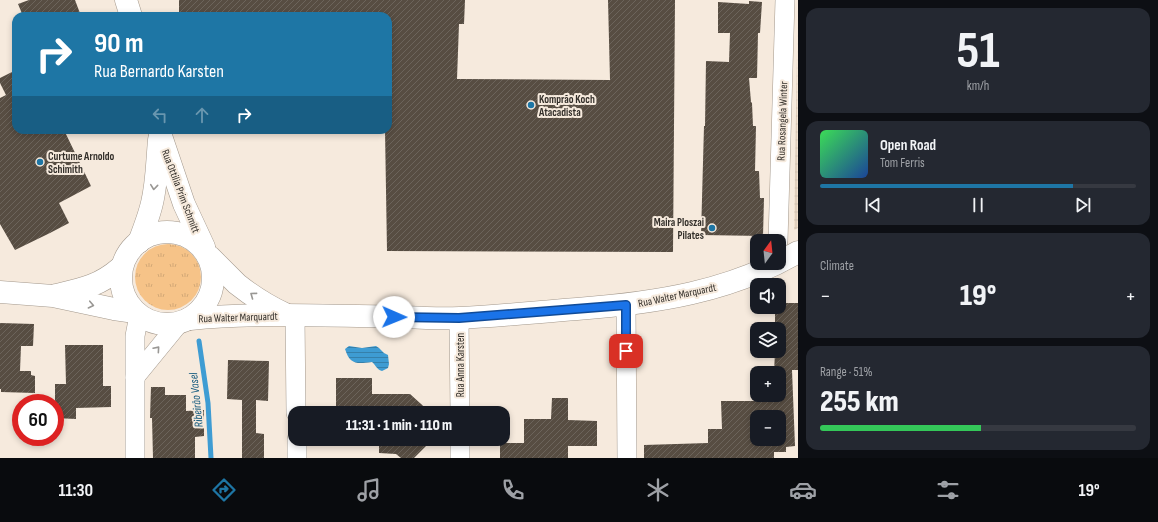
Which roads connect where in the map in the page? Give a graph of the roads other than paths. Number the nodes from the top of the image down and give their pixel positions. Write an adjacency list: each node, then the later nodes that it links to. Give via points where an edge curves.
1 (126, 0): 3 (main road)
2 (785, 0): 6 (street, Rua Rosangela Winter)
3 (130, 12)
4 (159, 134): 7 (main road, Rua Ottilia Prim Schmitt, one-way to 7, via 152,202)
5 (160, 134): 8 (main road, Rua Ottilia Prim Schmitt, via 184,204)
6 (778, 234)
7 (138, 242): 8 (main road, via 150,234 180,233 192,238); 11 (main road)
8 (207, 252): 17 (main road, Rua Walter Marquardt, one-way to 8, via 247,291); 19 (main road, via 214,282 211,293 199,312)
9 (798, 252): 10 (main road, Rua Walter Marquardt)
10 (786, 259)
11 (120, 268): 14 (main road, via 100,282); 16 (main road, via 121,292)
12 (763, 270): 15 (main road, Rua Walter Marquardt, via 732,283 689,294)
13 (0, 292): 14 (main road)
14 (53, 296): 16 (main road, one-way to 16)
15 (626, 305): 18 (main road, Rua Walter Marquardt); 28 (street)
16 (137, 314): 19 (main road, via 162,324); 20 (street)
17 (291, 315): 18 (main road, Rua Walter Marquardt); 19 (main road, Rua Walter Marquardt, via 214,316); 21 (street)
18 (459, 318): 22 (street, Rua Anna Karsten)
19 (185, 320): 20 (street, one-way to 19)
20 (135, 377): 25 (street)
21 (296, 406)
22 (460, 406)
23 (297, 446): 26 (street)
24 (460, 446): 27 (street)
25 (135, 458)
26 (297, 458)
27 (460, 458)
28 (627, 458)

